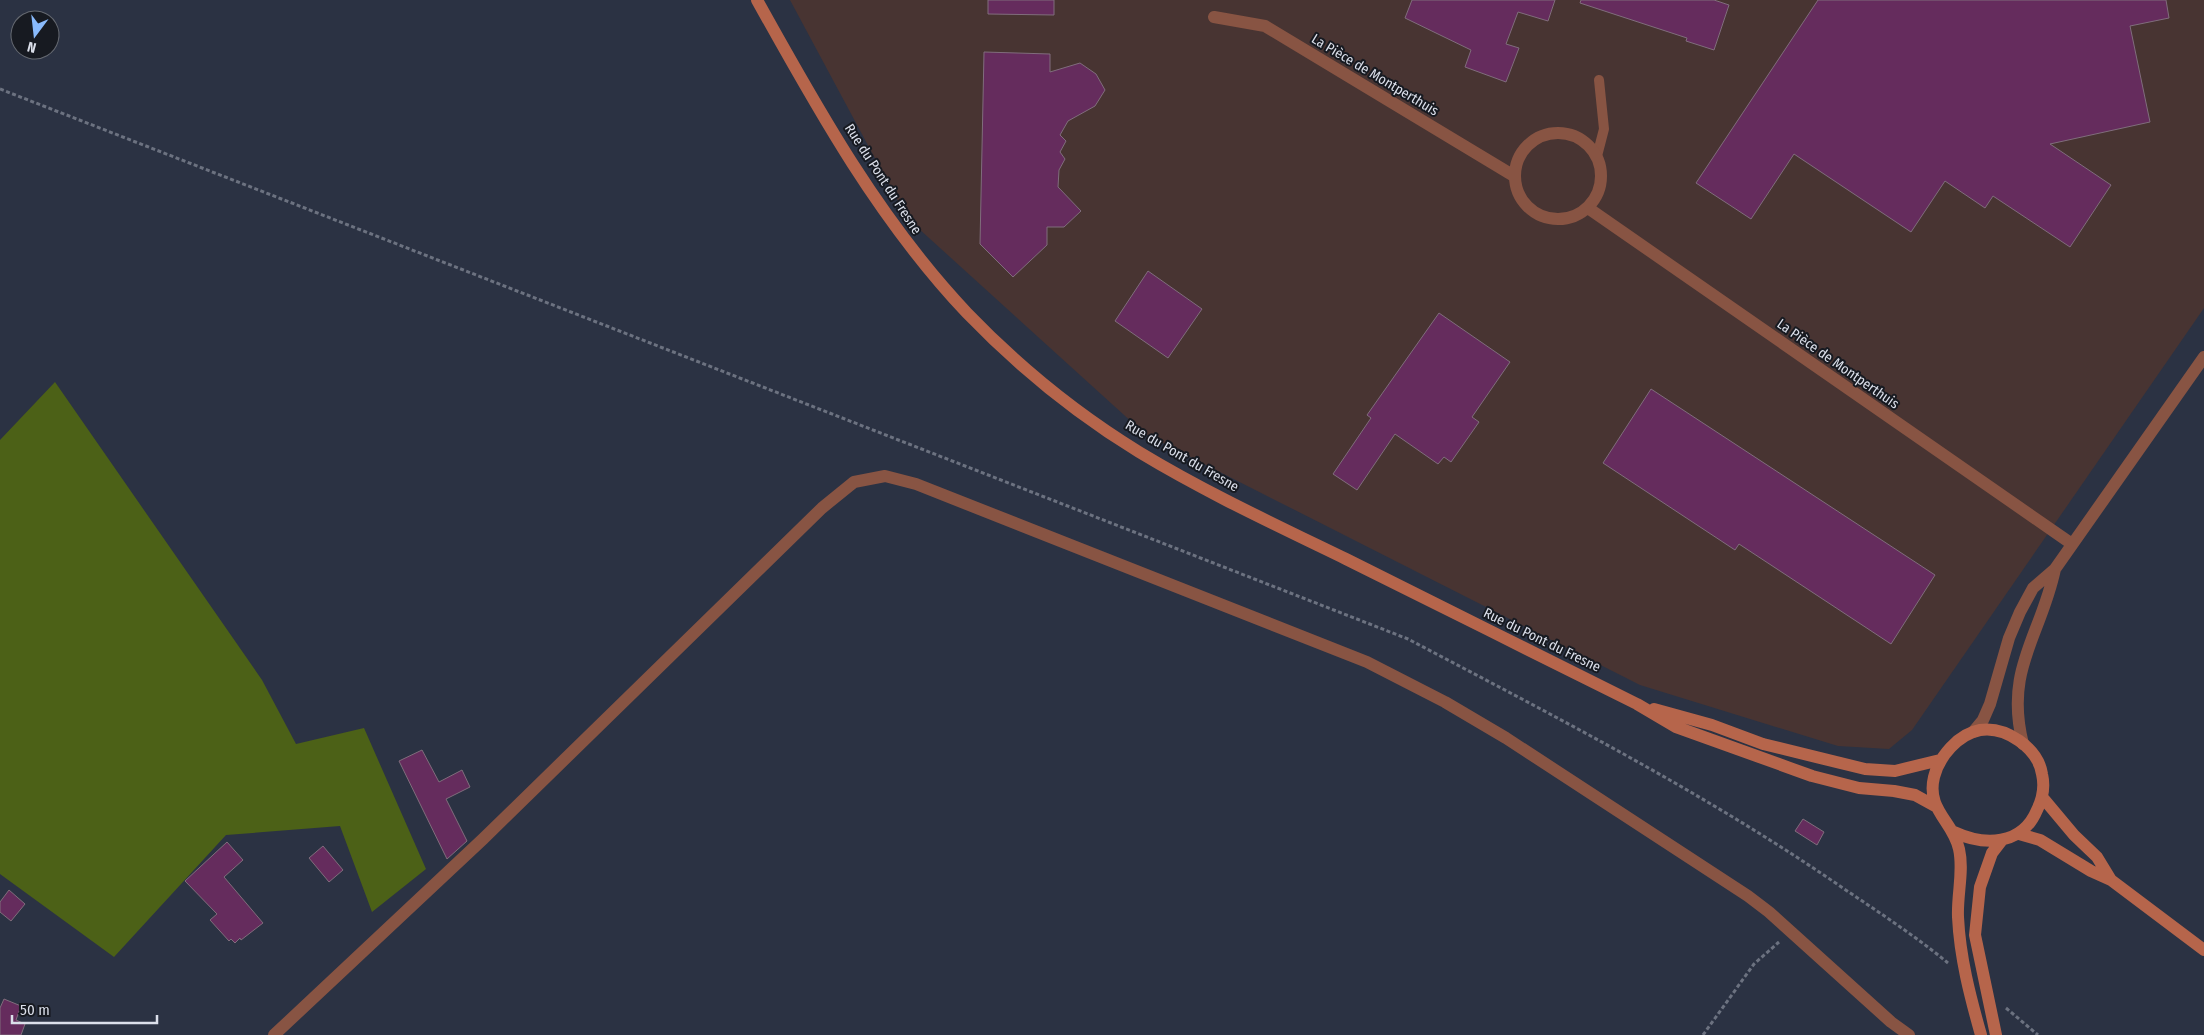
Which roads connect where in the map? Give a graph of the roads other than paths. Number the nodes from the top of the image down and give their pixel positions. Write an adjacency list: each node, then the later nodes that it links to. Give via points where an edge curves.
1 (757, 0): 10 (main road, Rue du Pont du Fresne, via 873,196 914,253 975,321 1024,367 1075,408 1139,452 1240,506)
2 (1214, 17): 5 (street, La Pièce de Montperthuis, via 1265,26)
3 (1599, 80): 4 (lane, via 1604,129)
4 (1597, 156): 5 (street, via 1576,136 1548,133 1534,139 1524,149); 6 (street, via 1602,169 1601,183 1597,197)
5 (1514, 176): 6 (street, via 1516,190 1524,203 1541,216 1562,220)
6 (1588, 208): 8 (street, La Pièce de Montperthuis)
7 (2204, 357): 8 (street)
8 (2072, 544): 9 (street)
9 (2054, 569): 11 (street, via 2033,588 2020,612 2008,638 1990,704); 12 (street, via 2049,596 2022,667 2017,712)
10 (1637, 704): 13 (main road, Rue du Pont du Fresne, via 1712,725 1763,744 1865,769 1894,770); 15 (main road, Rue du Pont du Fresne, via 1676,727 1803,773 1860,788 1915,795)
11 (1973, 732): 12 (main road, via 1996,731); 13 (main road, via 1949,749)
12 (2023, 744): 14 (main road, via 2041,768)
13 (1940, 760): 15 (main road, via 1934,777)
14 (2043, 798): 17 (main road, via 2034,818); 19 (main road, via 2097,857)
15 (1935, 806): 16 (main road)
16 (1954, 832): 18 (main road, via 1970,840); 23 (main road, via 1961,862 1957,903 1964,974)
17 (2019, 834): 18 (main road); 19 (main road, via 2040,840)
18 (2002, 840): 24 (main road, via 1992,853 1980,886 1975,936)
19 (2111, 880): 20 (main road)
20 (2204, 950)
21 (274, 1035): 22 (street, via 483,839 822,508 854,482 885,476 916,484 1367,662 1445,702 1506,738 1748,896)
22 (1909, 1035)
23 (1981, 1035)
24 (1996, 1035)

